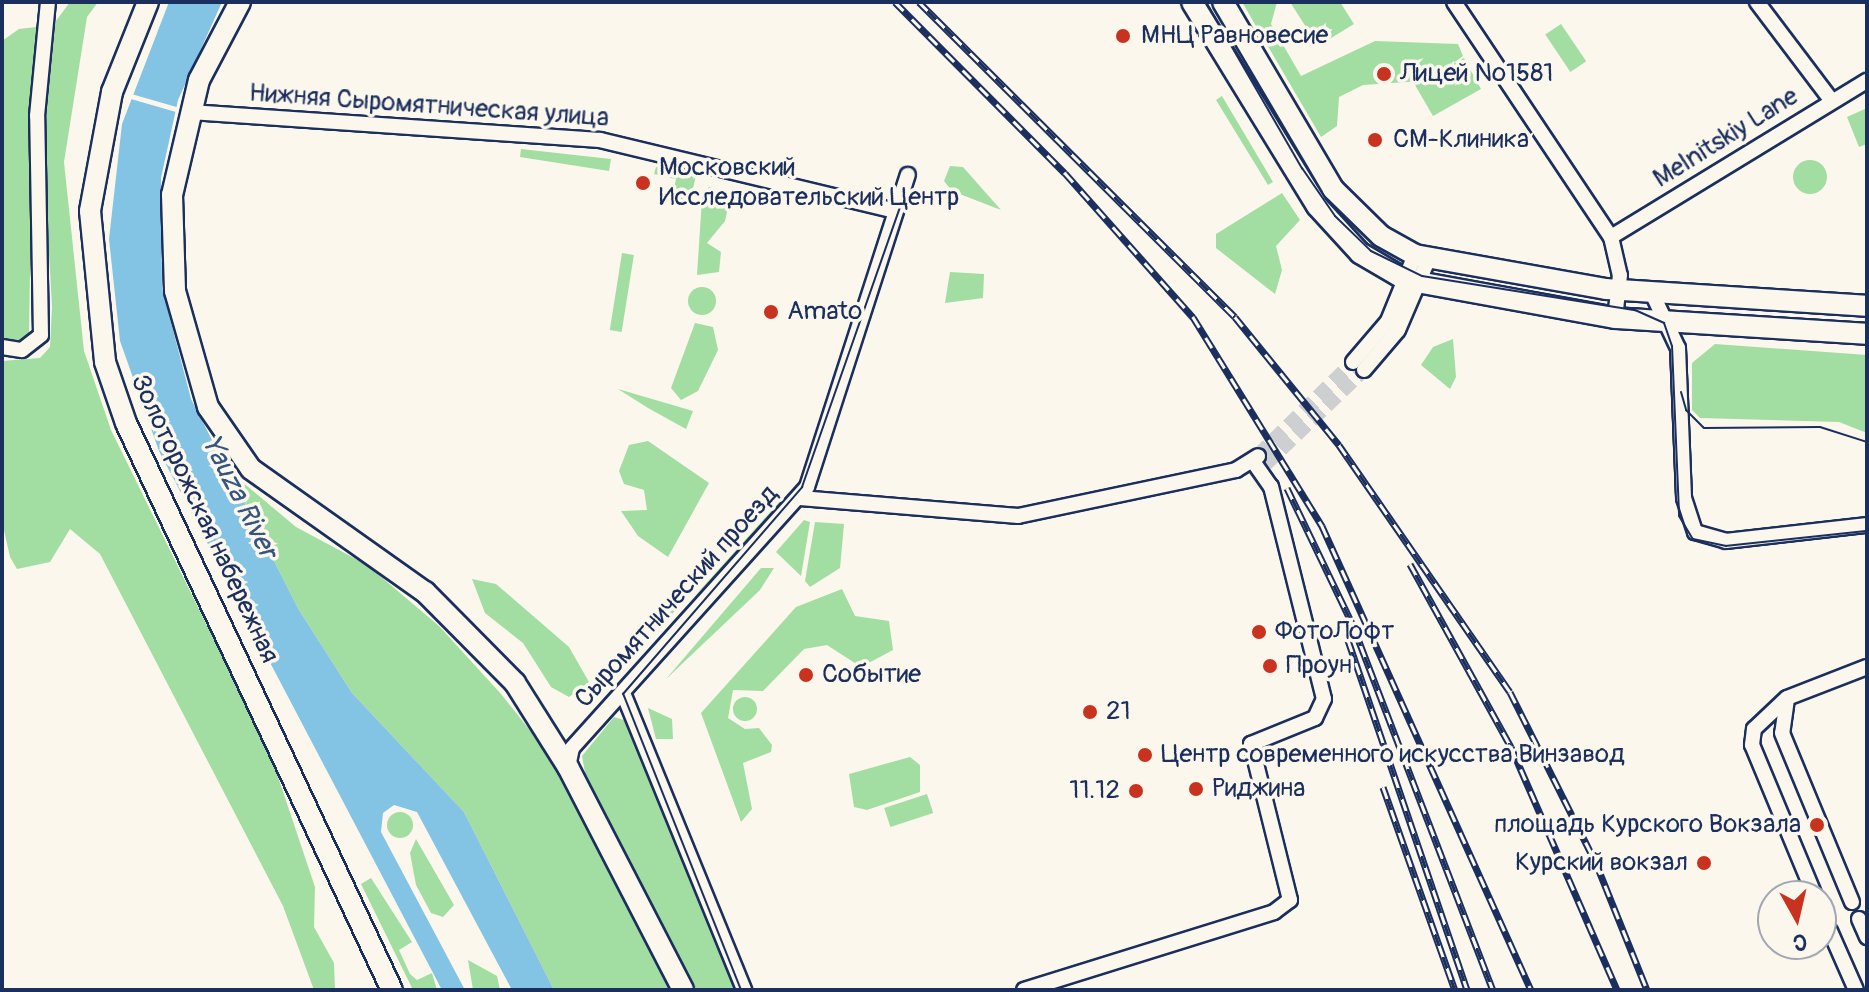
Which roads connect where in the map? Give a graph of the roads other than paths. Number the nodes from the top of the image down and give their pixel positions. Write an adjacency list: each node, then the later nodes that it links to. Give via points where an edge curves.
1 (48, 2): 22 (street, via 37,116 41,335 22,350)
2 (148, 2): 37 (main road, Золоторожская набережная, via 112,92 90,211 105,362 133,437)
3 (240, 2): 10 (main road)
4 (1192, 2): 15 (main road, via 1317,206 1360,253)
5 (1223, 2): 14 (main road, via 1333,189 1381,236)
6 (1454, 2): 13 (street)
7 (1757, 2): 9 (street)
8 (1867, 81): 9 (street, Melnitskiy Lane)
9 (1832, 101): 13 (street, Melnitskiy Lane)
10 (190, 112): 12 (street, Нижняя Сыромятническая улица, via 600,140); 30 (main road, via 172,195 175,291 213,418 251,469 459,622 515,683)
11 (908, 175): 12 (street, Сыромятнический проезд)
12 (896, 211): 24 (street, Сыромятнический проезд, via 826,439)
13 (1611, 237): 16 (street)
14 (1421, 257): 15 (street); 16 (main road)
15 (1413, 286): 19 (main road); 23 (street)
16 (1619, 290): 17 (main road); 19 (street)
17 (1652, 293): 18 (main road); 20 (street)
18 (1867, 306)
19 (1615, 318): 20 (main road)
20 (1669, 323): 21 (main road); 25 (street, via 1678,348 1687,522 1702,536 1726,541)
21 (1867, 334)
22 (2, 347)
23 (1358, 366)
24 (800, 498): 27 (street, Сыромятнический проезд); 40 (street, via 1018,516 1260,462 1324,699 1315,718 1251,744 1290,900 1274,912)
25 (1867, 525)
26 (1867, 667): 28 (street)
27 (623, 693): 29 (street, Сыромятнический проезд); 39 (street)
28 (1787, 698): 32 (street, via 1761,717 1752,745); 33 (street, via 1782,733)
29 (587, 732): 30 (street, Сыромятнический проезд); 31 (street, Сыромятнический проезд)
30 (553, 741): 31 (main road)
31 (568, 767): 38 (main road)
32 (1808, 880)
33 (1852, 902)
34 (1859, 919): 35 (street)
35 (1867, 937)
36 (1837, 947): 41 (street)
37 (392, 990)
38 (683, 990)
39 (744, 990)
40 (1024, 990)
41 (1856, 990)

